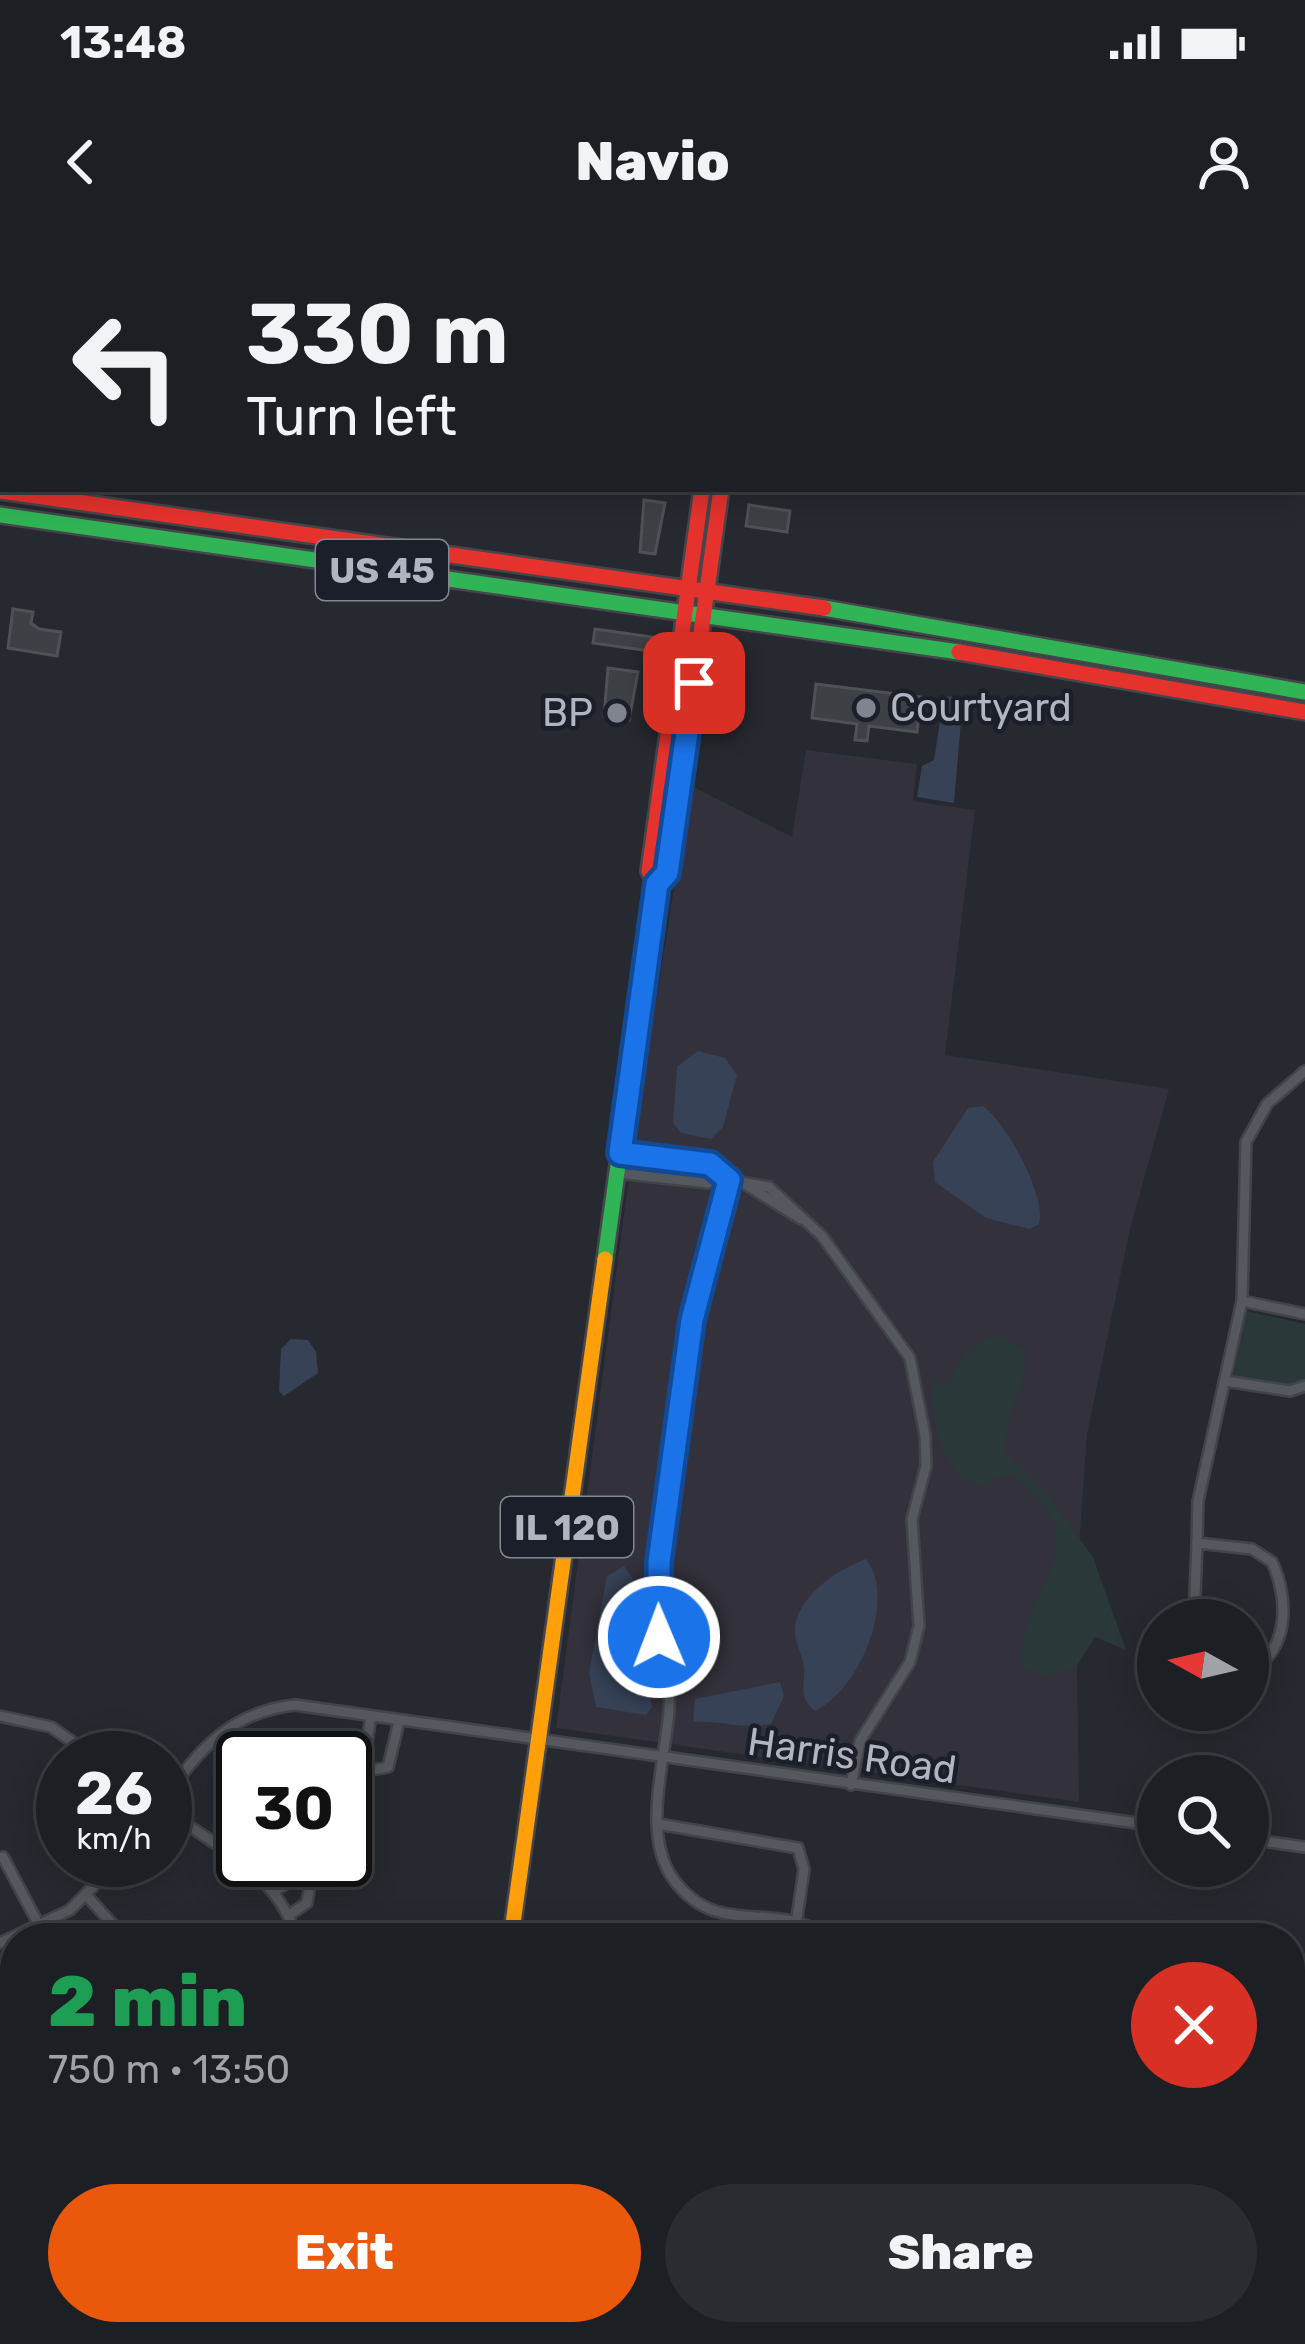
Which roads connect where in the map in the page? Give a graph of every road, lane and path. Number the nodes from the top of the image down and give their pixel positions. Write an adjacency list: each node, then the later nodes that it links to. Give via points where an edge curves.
1 (21, 492): 4 (main road, US 45)
2 (702, 492): 6 (main road)
3 (720, 492): 6 (main road)
4 (64, 494): 6 (main road, US 45)
5 (0, 515): 7 (main road, US 45)
6 (698, 592): 7 (main road); 8 (main road, US 45)
7 (695, 616): 9 (main road, US 45, via 1034,663); 11 (main road, IL 120, via 667,873 657,884)
8 (1305, 692)
9 (1305, 712)
10 (1303, 1076): 14 (street, via 1267,1104 1246,1142)
11 (620, 1153): 12 (main road, IL 120); 13 (street, via 710,1164)
12 (617, 1173): 13 (street); 25 (main road, IL 120)
13 (730, 1178): 26 (street, via 692,1320 659,1562); 28 (street, via 805,1220 909,1355 925,1436 912,1519 919,1627 910,1662 860,1742)
14 (1242, 1301): 15 (street); 16 (street)
15 (1305, 1314)
16 (1225, 1381): 17 (street); 18 (street)
17 (1305, 1386)
18 (1196, 1543): 19 (street); 20 (street, via 1252,1549 1272,1562 1279,1576 1276,1650)
19 (1195, 1599)
20 (1269, 1655)
21 (0, 1716): 24 (street)
22 (371, 1716): 23 (street, Harris Road); 23 (street, via 364,1761 373,1770 388,1767); 27 (street, Harris Road, via 295,1705 262,1711 212,1738)
23 (399, 1721): 25 (street, Harris Road)
24 (57, 1731)
25 (537, 1741): 26 (street, Harris Road); 44 (main road, IL 120)
26 (666, 1760): 28 (street, Harris Road); 30 (street)
27 (192, 1764)
28 (851, 1786): 29 (street, Harris Road)
29 (1137, 1823)
30 (658, 1824): 39 (street, via 670,1875 702,1906 737,1918); 39 (street, via 798,1848 804,1869)
31 (192, 1830): 36 (street)
32 (1269, 1842): 33 (street)
33 (1305, 1847)
34 (3, 1857): 40 (street)
35 (95, 1887): 37 (street)
36 (274, 1892): 38 (street); 38 (street, via 292,1880 310,1885 307,1903)
37 (87, 1896): 41 (street); 42 (street)
38 (289, 1915): 43 (street)
39 (797, 1918): 45 (street)
40 (37, 1923)
41 (47, 1923)
42 (111, 1923)
43 (291, 1923)
44 (513, 1923)
45 (805, 1923)

